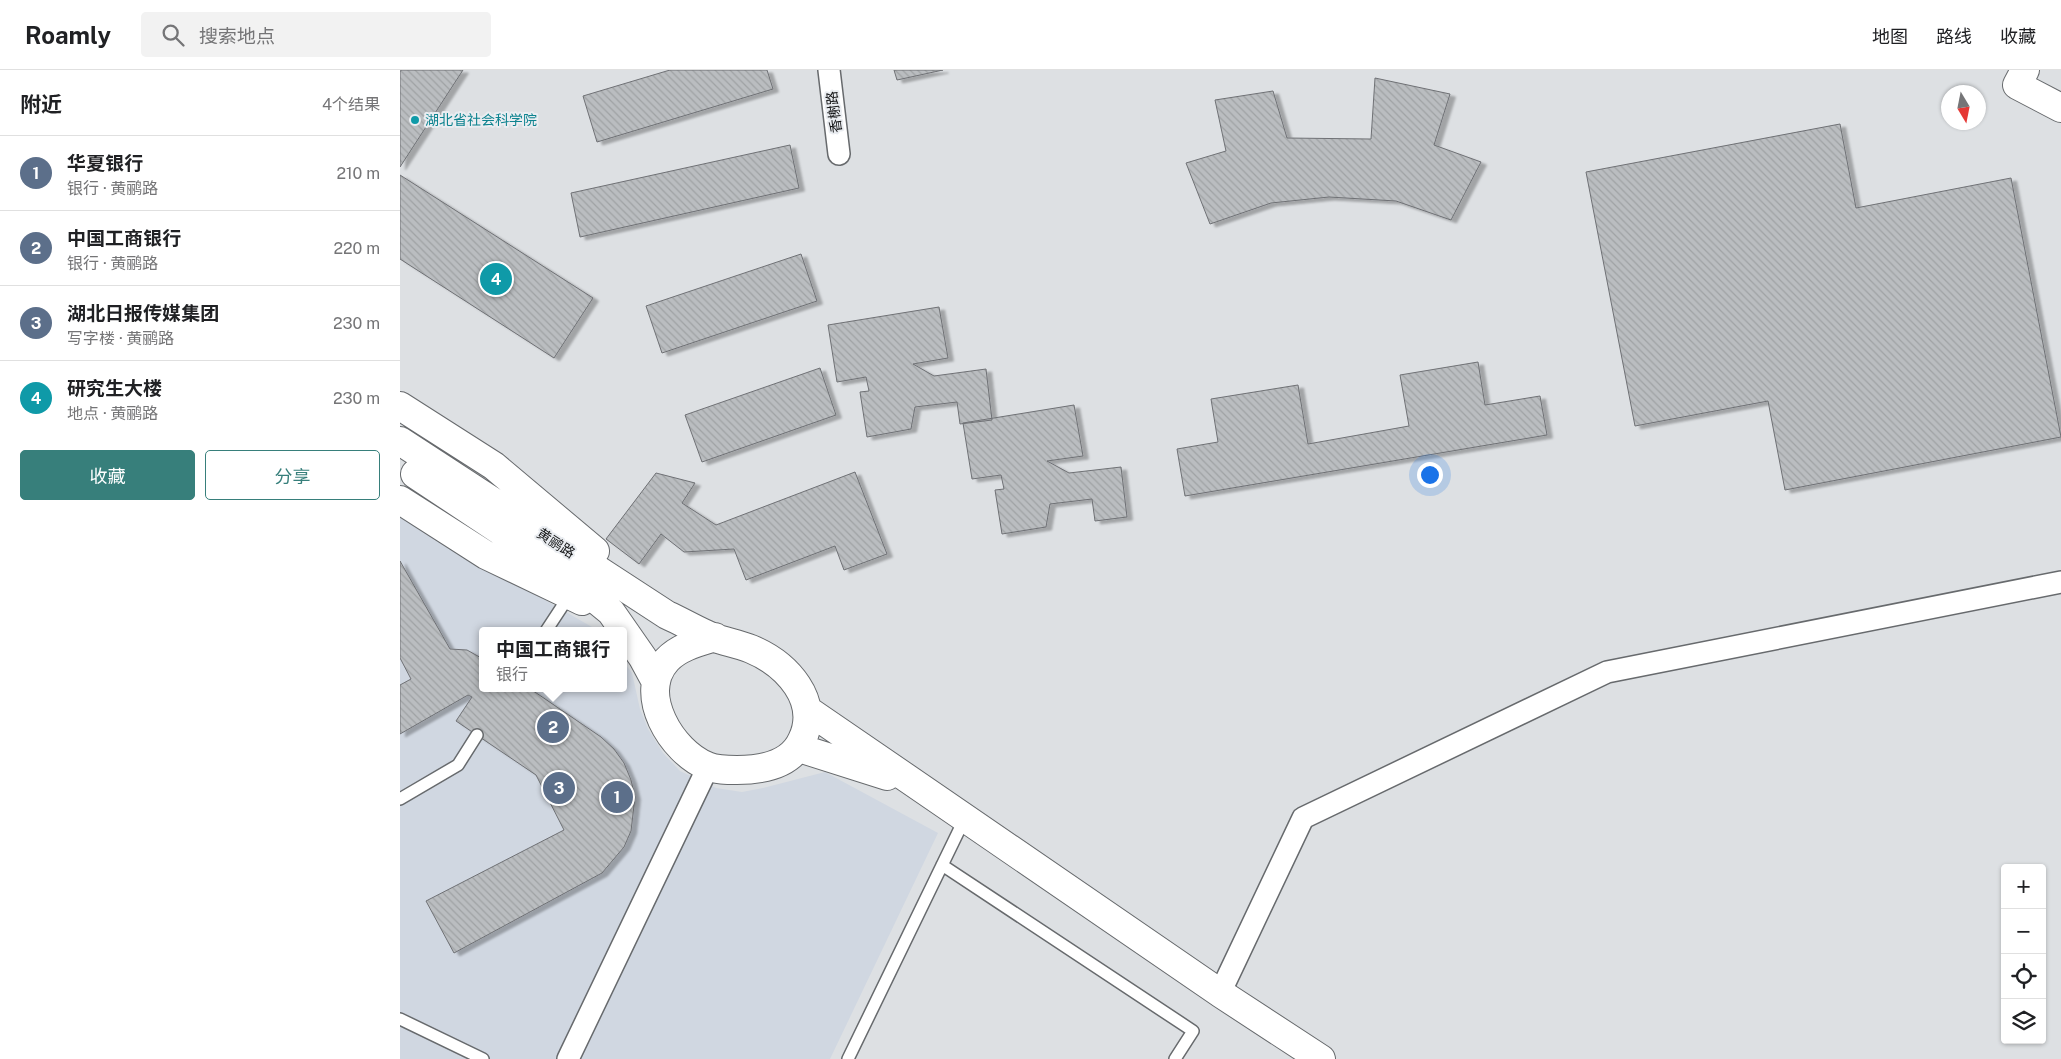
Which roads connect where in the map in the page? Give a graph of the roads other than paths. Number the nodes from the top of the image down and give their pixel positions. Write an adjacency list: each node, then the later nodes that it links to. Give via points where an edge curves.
1 (829, 70): 4 (street, 香榭路)
2 (2021, 78): 3 (street)
3 (2061, 108)
4 (839, 154)
5 (400, 406): 12 (street, via 494,466)
6 (400, 441): 12 (street, 黄鹂路)
7 (400, 464): 11 (street, 黄鹂路, via 561,571)
8 (400, 500): 10 (street, via 486,554)
9 (2061, 582): 26 (street, via 1607,672 1303,818)
10 (569, 596): 11 (street); 13 (lane)
11 (611, 612): 14 (street, 黄鹂路)
12 (667, 615): 16 (street, 黄鹂路)
13 (549, 627)
14 (621, 627)
15 (627, 635): 17 (street, 黄鹂路)
16 (715, 637): 17 (street, via 674,655 662,667); 18 (street, via 753,650 778,666 798,686)
17 (656, 682): 21 (street, via 663,723 680,746)
18 (808, 712): 20 (street); 22 (street)
19 (477, 735): 23 (lane, via 458,765)
20 (799, 748): 21 (street, via 764,768 723,770); 22 (street)
21 (708, 767): 29 (street)
22 (912, 784): 24 (street)
23 (400, 799)
24 (964, 820): 25 (lane); 26 (street)
25 (942, 866): 30 (lane); 31 (lane, via 1193,1031)
26 (1220, 994): 32 (street)
27 (400, 1019): 28 (lane)
28 (483, 1059)
29 (568, 1059)
30 (848, 1059)
31 (1175, 1059)
32 (1321, 1059)

